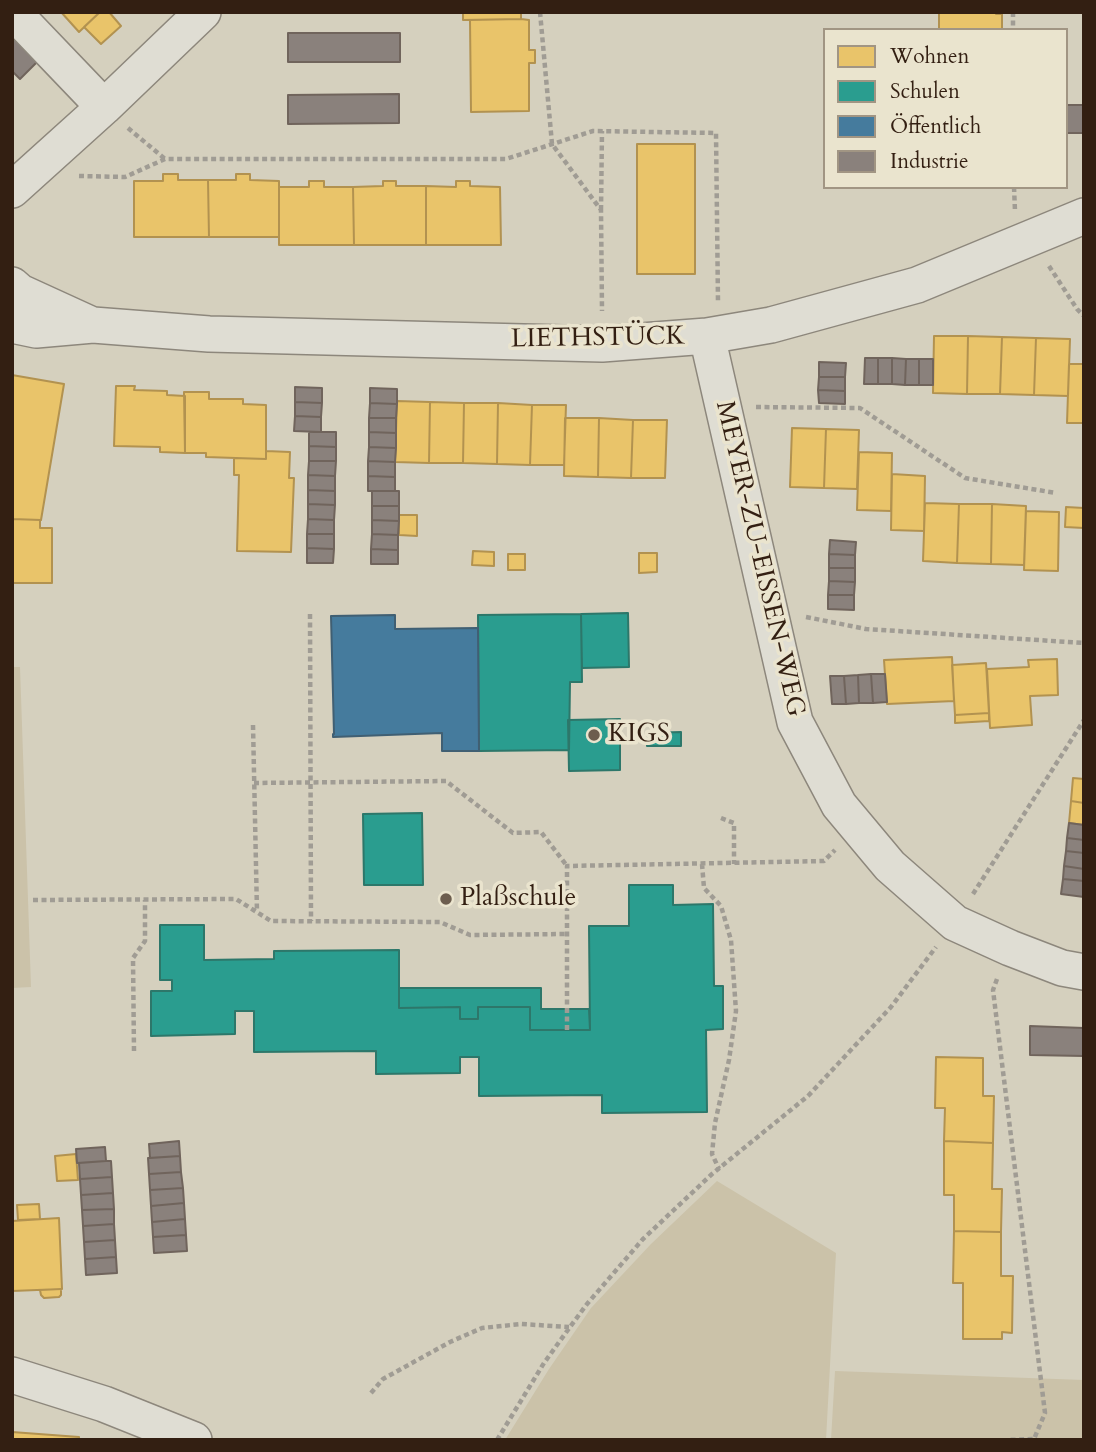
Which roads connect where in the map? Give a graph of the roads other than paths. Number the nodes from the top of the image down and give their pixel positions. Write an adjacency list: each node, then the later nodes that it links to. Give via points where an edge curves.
1 (13, 12): 3 (street)
2 (203, 12): 3 (street)
3 (104, 107): 4 (street)
4 (21, 182)
5 (1084, 216): 9 (street, LIETHSTÜCK, via 917,285 771,325)
6 (12, 285): 8 (street, LIETHSTÜCK)
7 (12, 325): 8 (street, LIETHSTÜCK, via 36,330)
8 (93, 325): 9 (street, LIETHSTÜCK, via 209,334 602,344)
9 (707, 336): 10 (street, MEYER-ZU-EISSEN-WEG, via 794,722 839,805 890,866 955,923 1062,968)
10 (1084, 972)
11 (12, 1375): 12 (street, via 104,1404)
12 (194, 1440)

